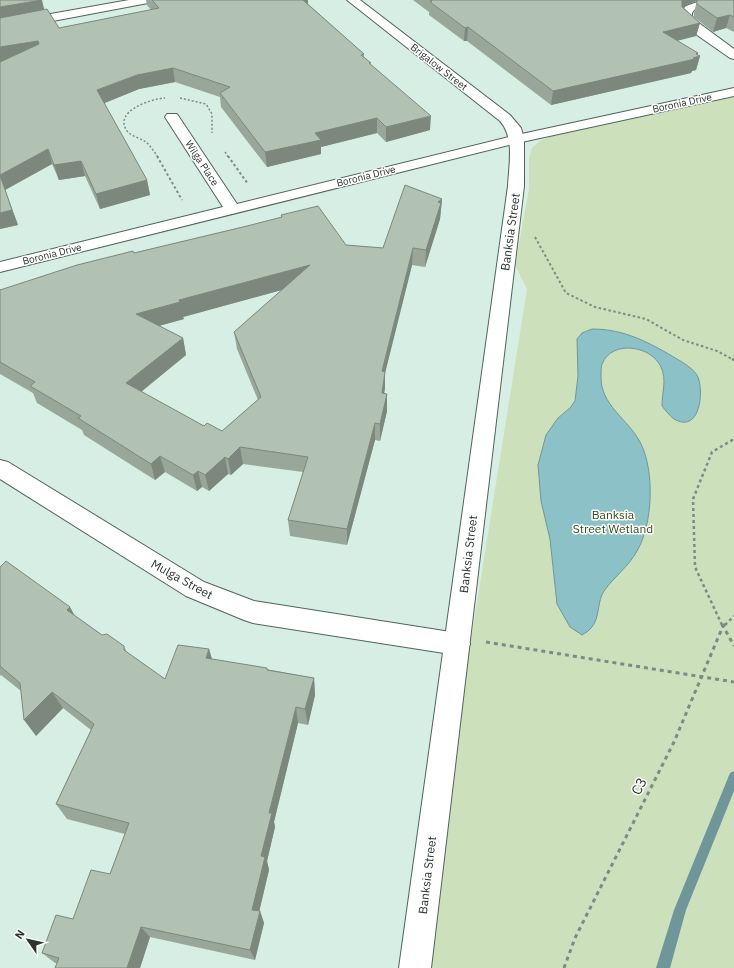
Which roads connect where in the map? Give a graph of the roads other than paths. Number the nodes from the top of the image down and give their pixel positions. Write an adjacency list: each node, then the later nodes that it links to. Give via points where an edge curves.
1 (148, 0): 4 (street)
2 (353, 0): 9 (street, Brigalow Street, via 505,118 514,128)
3 (716, 0): 6 (street, via 690,8 686,12 686,19)
4 (94, 5): 5 (street)
5 (0, 27)
6 (734, 55)
7 (734, 92): 9 (street, Boronia Drive)
8 (172, 117): 10 (street, Wilga Place)
9 (517, 139): 10 (street, Boronia Drive); 13 (street, Banksia Street, via 516,186)
10 (232, 208): 11 (street, Boronia Drive)
11 (0, 267)
12 (0, 468): 13 (street, Mulga Street, via 195,588 226,602 253,612)
13 (457, 639): 14 (street, Banksia Street)
14 (415, 968)

